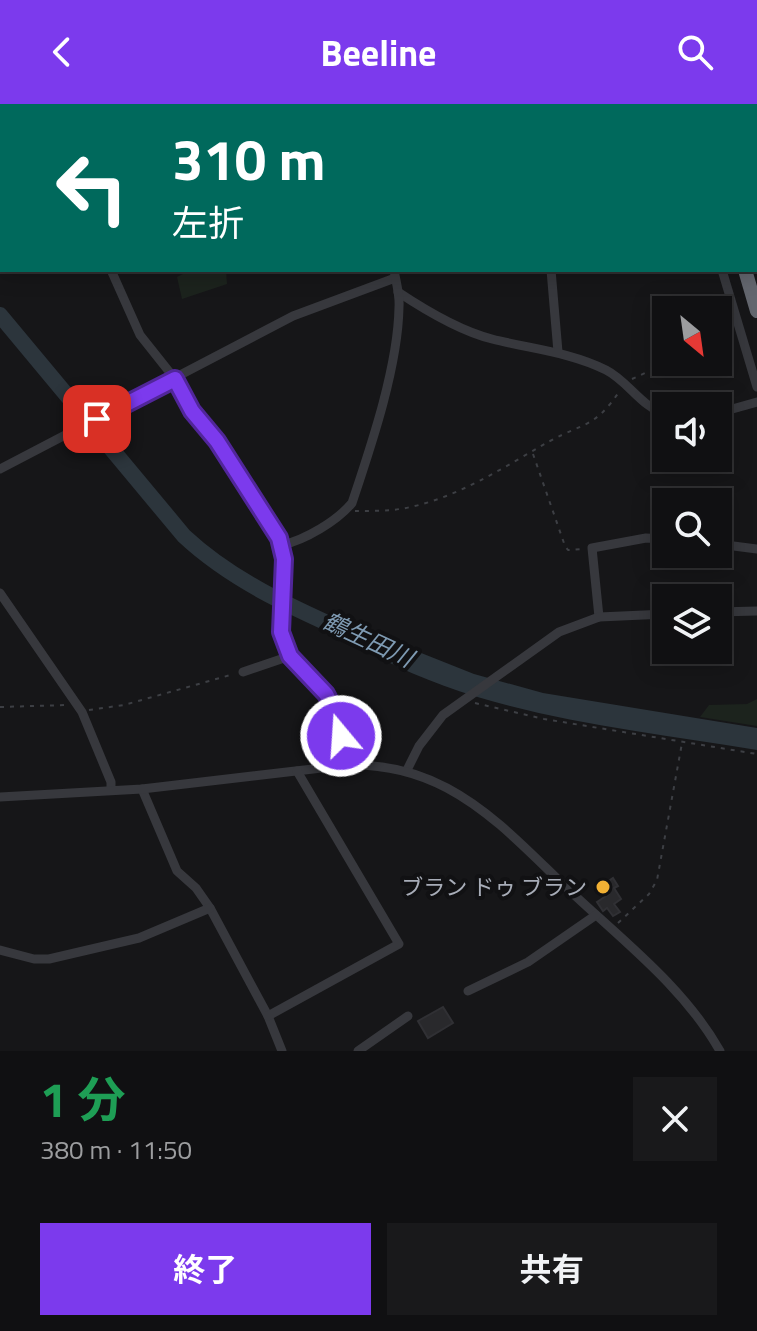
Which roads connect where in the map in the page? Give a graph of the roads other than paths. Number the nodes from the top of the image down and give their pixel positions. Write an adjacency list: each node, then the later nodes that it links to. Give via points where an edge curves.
1 (112, 272): 9 (street, via 140,335)
2 (551, 272): 8 (street)
3 (723, 272): 10 (street)
4 (746, 272): 7 (highway)
5 (394, 274): 6 (street); 9 (street, via 293,316)
6 (398, 292): 8 (street, via 491,339); 16 (street, via 398,328 383,399 353,498 346,510)
7 (757, 311)
8 (558, 352): 12 (street, via 608,371)
9 (175, 379): 14 (street); 16 (street)
10 (757, 387)
11 (757, 402): 13 (street)
12 (652, 407)
13 (732, 409)
14 (0, 469)
15 (652, 538): 23 (street, via 592,548)
16 (282, 545): 24 (street, via 281,632)
17 (732, 546): 18 (street)
18 (757, 549)
19 (0, 593): 30 (street, via 80,708)
20 (757, 611): 21 (street)
21 (732, 612)
22 (652, 615): 23 (street)
23 (599, 617): 27 (street, via 559,632 437,721)
24 (290, 656): 25 (street); 26 (street, via 331,702)
25 (243, 672)
26 (347, 765): 27 (street); 28 (street)
27 (407, 770): 33 (street, via 450,789 491,817)
28 (297, 771): 29 (street); 36 (street, via 399,944)
29 (142, 789): 30 (street); 32 (street, via 177,871)
30 (111, 790): 31 (street)
31 (0, 797)
32 (210, 908): 34 (street, via 139,938 49,959); 36 (street)
33 (596, 915): 35 (street, via 528,962); 40 (street, via 689,1006)
34 (0, 950)
35 (468, 991)
36 (268, 1016): 38 (street)
37 (408, 1016): 39 (street)
38 (282, 1051)
39 (358, 1051)
40 (720, 1051)

